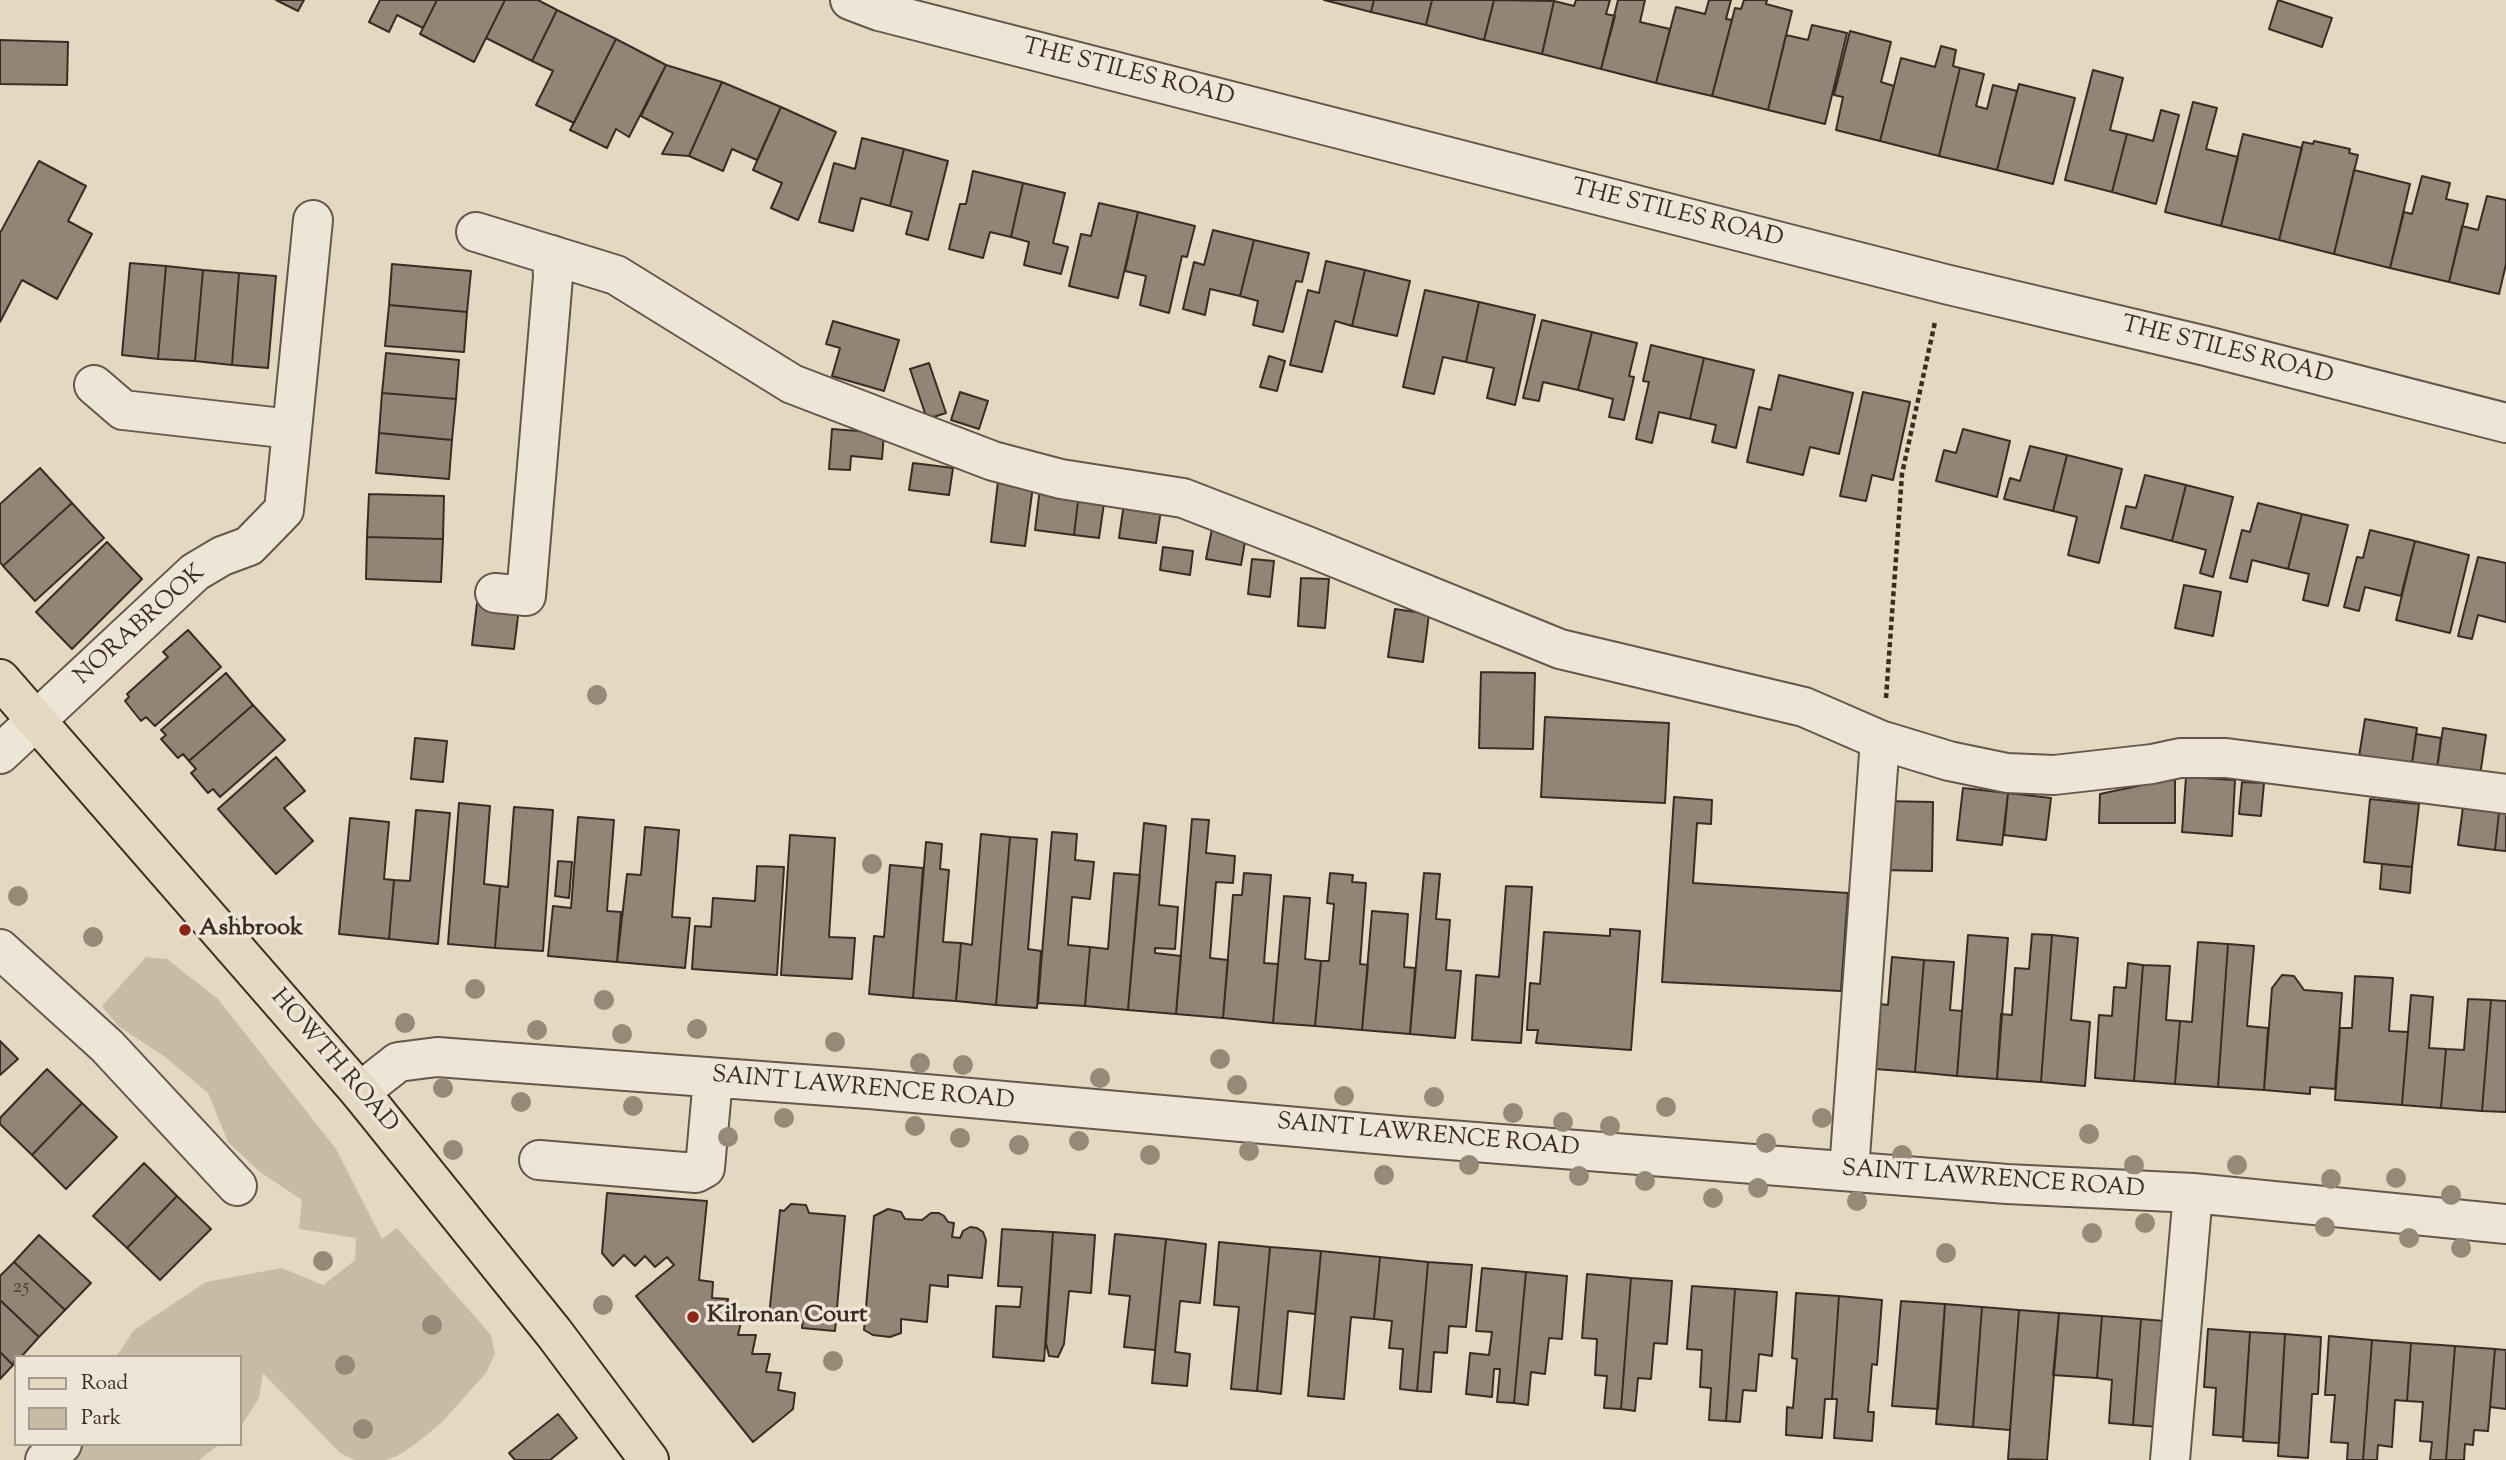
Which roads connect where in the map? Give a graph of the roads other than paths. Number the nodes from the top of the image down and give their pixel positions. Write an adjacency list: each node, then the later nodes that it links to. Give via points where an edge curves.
1 (850, 0): 6 (street, THE STILES ROAD, via 1945,284)
2 (313, 220): 7 (street, NORABROOK)
3 (476, 232): 4 (street)
4 (552, 255): 8 (street, via 526,596); 11 (street, via 616,275 792,384 957,448 1061,479 1184,498 1560,649 1804,706)
5 (94, 385): 7 (street, via 123,410)
6 (2506, 423)
7 (292, 429): 10 (street, NORABROOK, via 284,510 267,530 249,547 195,572)
8 (495, 593)
9 (0, 678): 10 (main road, HOWTH ROAD)
10 (37, 722): 12 (street); 16 (main road, HOWTH ROAD)
11 (1880, 740): 13 (street, via 1949,761 2007,772 2054,775 2180,758 2226,758); 18 (street)
12 (0, 754)
13 (2506, 794)
14 (0, 949): 19 (street, via 107,1046)
15 (713, 1077): 16 (street, SAINT LAWRENCE ROAD, via 437,1057 398,1062); 17 (street, via 705,1168 696,1173); 18 (street, SAINT LAWRENCE ROAD)
16 (360, 1092): 24 (main road, HOWTH ROAD, via 554,1333)
17 (539, 1160)
18 (1849, 1171): 20 (street, SAINT LAWRENCE ROAD)
19 (237, 1186)
20 (2193, 1193): 21 (street, SAINT LAWRENCE ROAD); 25 (street)
21 (2506, 1224)
22 (60, 1446): 23 (street)
23 (45, 1460)
24 (649, 1460)
25 (2170, 1460)

